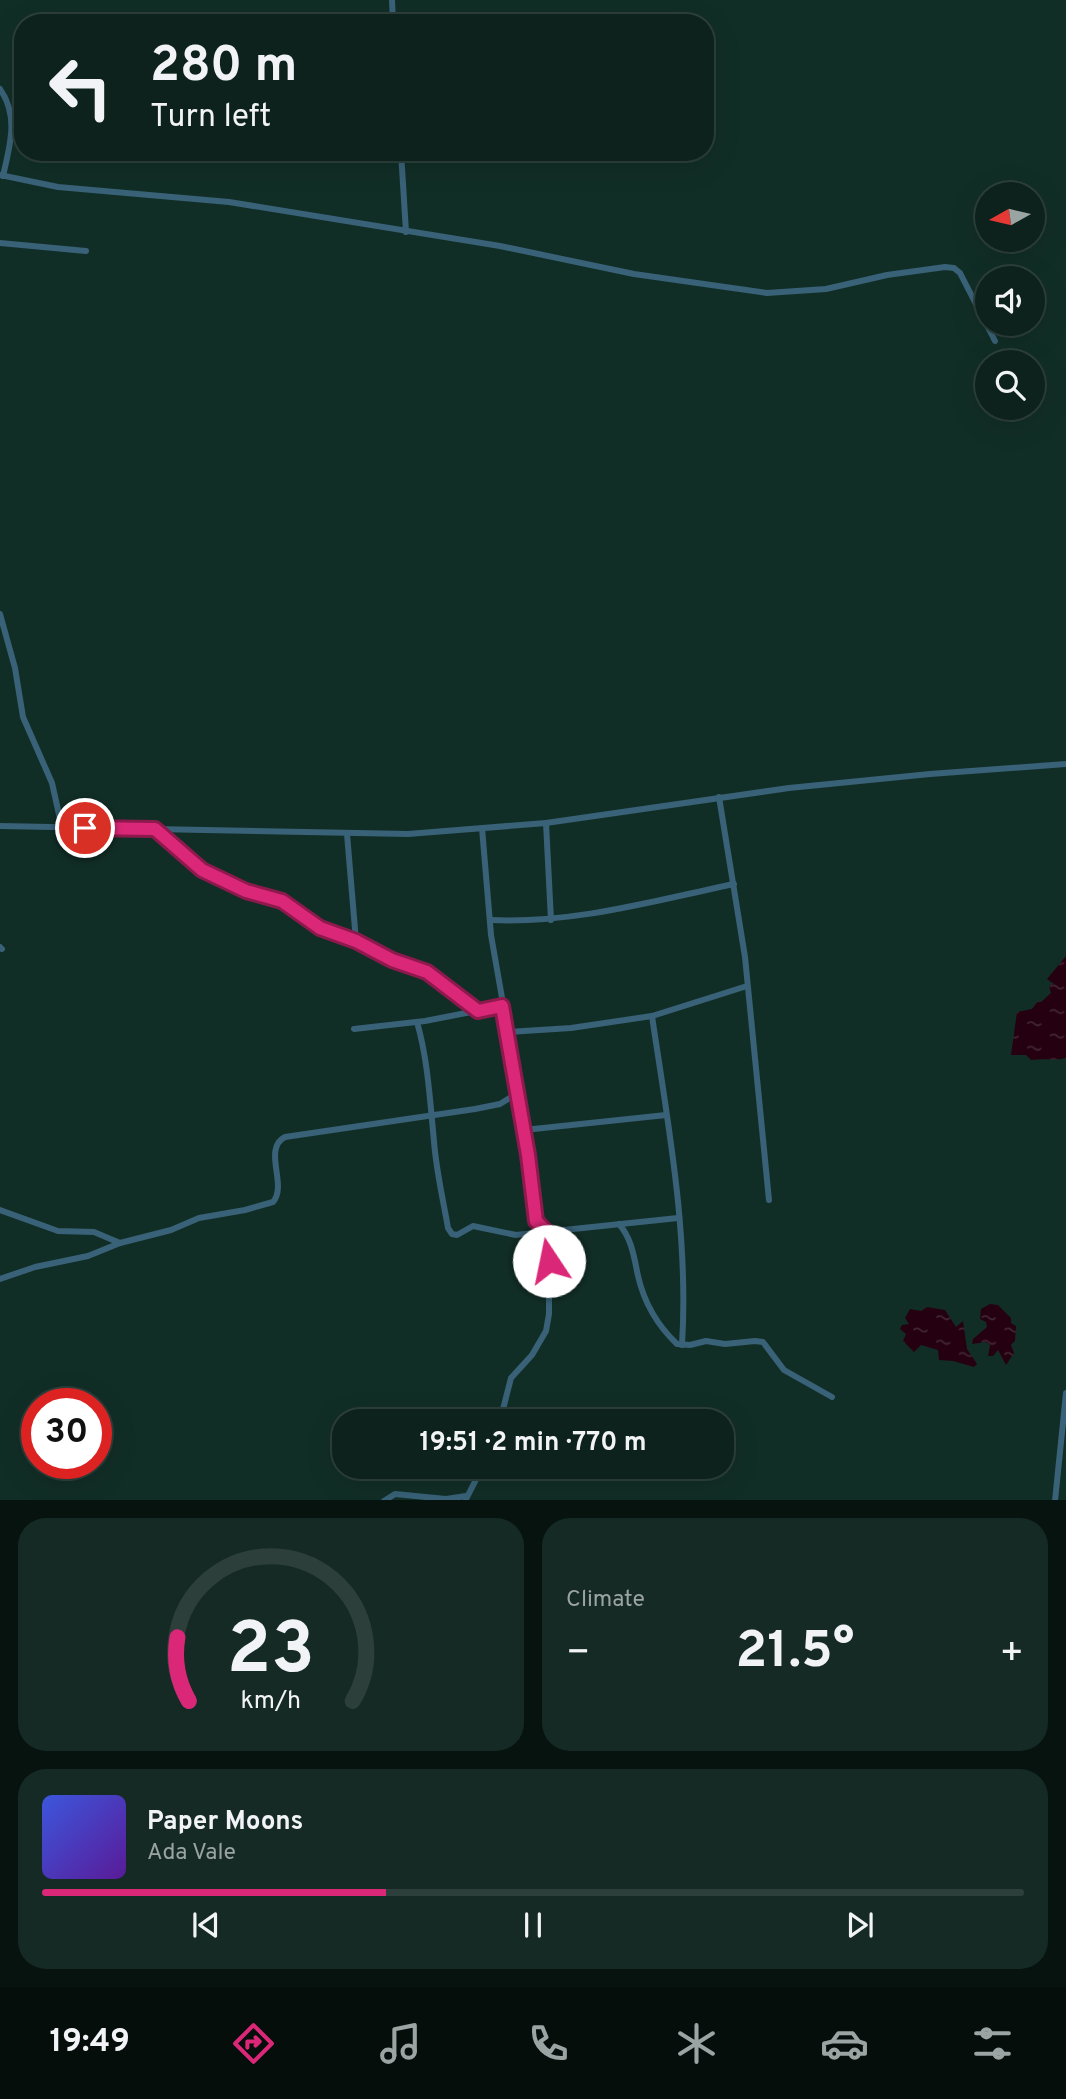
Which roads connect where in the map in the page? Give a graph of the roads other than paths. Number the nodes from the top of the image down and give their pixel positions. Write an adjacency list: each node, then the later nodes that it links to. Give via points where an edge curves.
1 (0, 89): 3 (street, via 12,117)
2 (402, 161): 4 (street)
3 (1, 175): 4 (street, via 58,187 229,202)
4 (406, 232): 7 (street, via 767,293 826,289 911,271 954,268)
5 (0, 243): 6 (street)
6 (86, 251)
7 (995, 341)
8 (0, 614): 13 (street, via 23,717 52,783)
9 (1066, 764): 10 (street)
10 (719, 797): 11 (street); 17 (street)
11 (546, 823): 14 (street); 19 (street)
12 (0, 826): 13 (street)
13 (62, 828): 15 (street)
14 (482, 828): 16 (street); 18 (street)
15 (155, 829): 16 (street); 20 (street, via 202,870 246,891 282,901 320,928)
16 (347, 834): 20 (street)
17 (734, 884): 19 (street); 21 (street)
18 (490, 920): 19 (street); 22 (street)
19 (551, 920)
20 (356, 941): 23 (street, via 427,972)
21 (747, 986): 24 (street); 32 (street)
22 (502, 1006): 23 (street); 27 (street)
23 (478, 1011): 25 (street)
24 (652, 1016): 27 (street); 29 (street)
25 (416, 1022): 26 (street); 30 (street)
26 (354, 1029)
27 (508, 1032): 28 (street)
28 (516, 1094): 30 (street, via 500,1104); 31 (street)
29 (666, 1115): 31 (street); 34 (street)
30 (433, 1116): 36 (street, via 435,1152 452,1234 457,1236 472,1226 516,1235); 37 (street, via 285,1137 276,1147 278,1192 273,1202 199,1218)
31 (524, 1130): 36 (street, via 536,1221)
32 (769, 1200)
33 (0, 1210): 37 (street, via 58,1231 94,1232)
34 (678, 1218): 35 (street); 39 (street, via 685,1300)
35 (619, 1224): 36 (street); 39 (street, via 656,1320)
36 (545, 1231): 42 (street, via 552,1242 546,1331 511,1378)
37 (120, 1243): 38 (street)
38 (0, 1279)
39 (682, 1345): 41 (street, via 763,1342 784,1370)
40 (1066, 1393): 46 (street)
41 (832, 1397)
42 (503, 1409)
43 (476, 1479): 44 (street)
44 (466, 1498): 45 (street, via 401,1494)
45 (384, 1500)
46 (1055, 1500)

